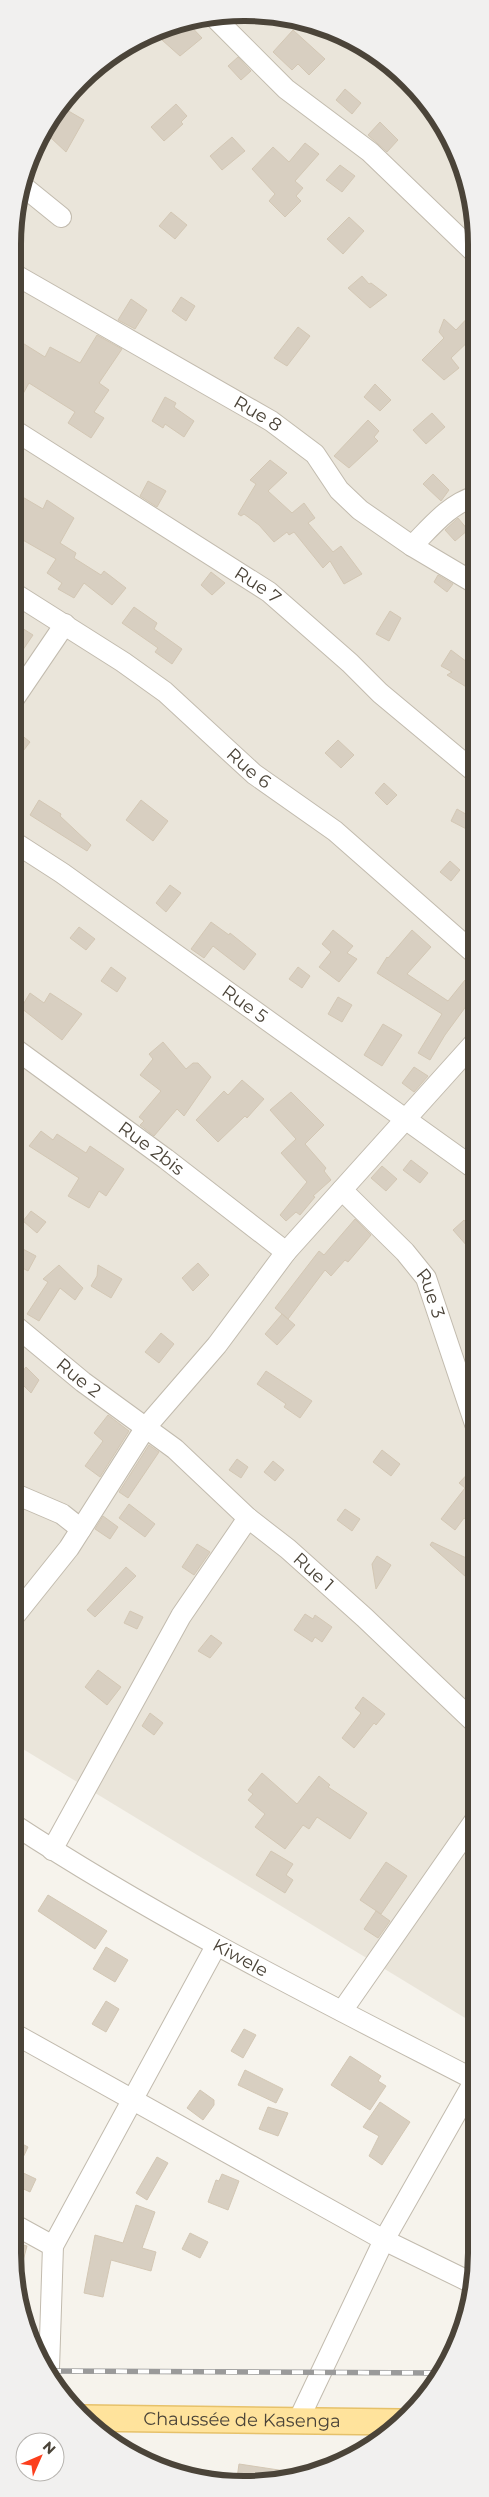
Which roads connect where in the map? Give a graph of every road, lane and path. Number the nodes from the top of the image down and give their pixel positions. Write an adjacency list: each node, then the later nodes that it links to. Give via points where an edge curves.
1 (220, 23): 4 (street, via 286,89 370,152)
2 (28, 191): 3 (street)
3 (61, 218)
4 (468, 246)
5 (21, 278): 8 (street, Rue 8, via 263,416 315,454 348,500)
6 (21, 434): 13 (street, Rue 7, via 269,592 380,693)
7 (468, 499): 8 (street, via 446,512)
8 (412, 546): 9 (street, Rue 8)
9 (468, 579)
10 (21, 597): 11 (street, Rue 6)
11 (65, 624): 12 (street); 15 (street, Rue 6, via 164,692 254,774 335,831)
12 (21, 689)
13 (468, 766)
14 (21, 847): 18 (street, Rue 5)
15 (468, 947)
16 (468, 1050): 18 (street)
17 (21, 1053): 21 (street, Rue 2bis)
18 (406, 1119): 19 (street, Rue 5); 20 (street)
19 (468, 1164)
20 (342, 1190): 21 (street); 23 (street, Rue 3, via 426,1278)
21 (286, 1252): 24 (street, via 217,1345)
22 (21, 1331): 24 (street, Rue 2, via 83,1382)
23 (468, 1403)
24 (146, 1427): 26 (street, Rue 1, via 175,1449); 27 (street)
25 (21, 1496): 27 (street, via 62,1514)
26 (248, 1518): 29 (street, Rue 1, via 365,1618); 32 (street, via 182,1616)
27 (81, 1528): 28 (street, via 64,1555)
28 (21, 1608)
29 (468, 1716)
30 (21, 1829): 32 (street, Kiwele)
31 (468, 1830): 34 (street)
32 (52, 1850): 33 (street, Kiwele)
33 (216, 1946): 34 (street, Kiwele); 38 (street)
34 (342, 2011): 36 (street, Kiwele)
35 (21, 2038): 38 (street)
36 (468, 2076)
37 (468, 2092): 40 (street)
38 (132, 2100): 40 (street); 41 (street)
39 (21, 2229): 41 (street)
40 (384, 2240): 42 (street); 44 (street)
41 (53, 2246): 43 (street)
42 (466, 2280)
43 (49, 2361)
44 (298, 2421): 45 (main road, Chaussée de Kasenga); 46 (main road, Chaussée de Kasenga)
45 (390, 2422)
46 (108, 2426)

